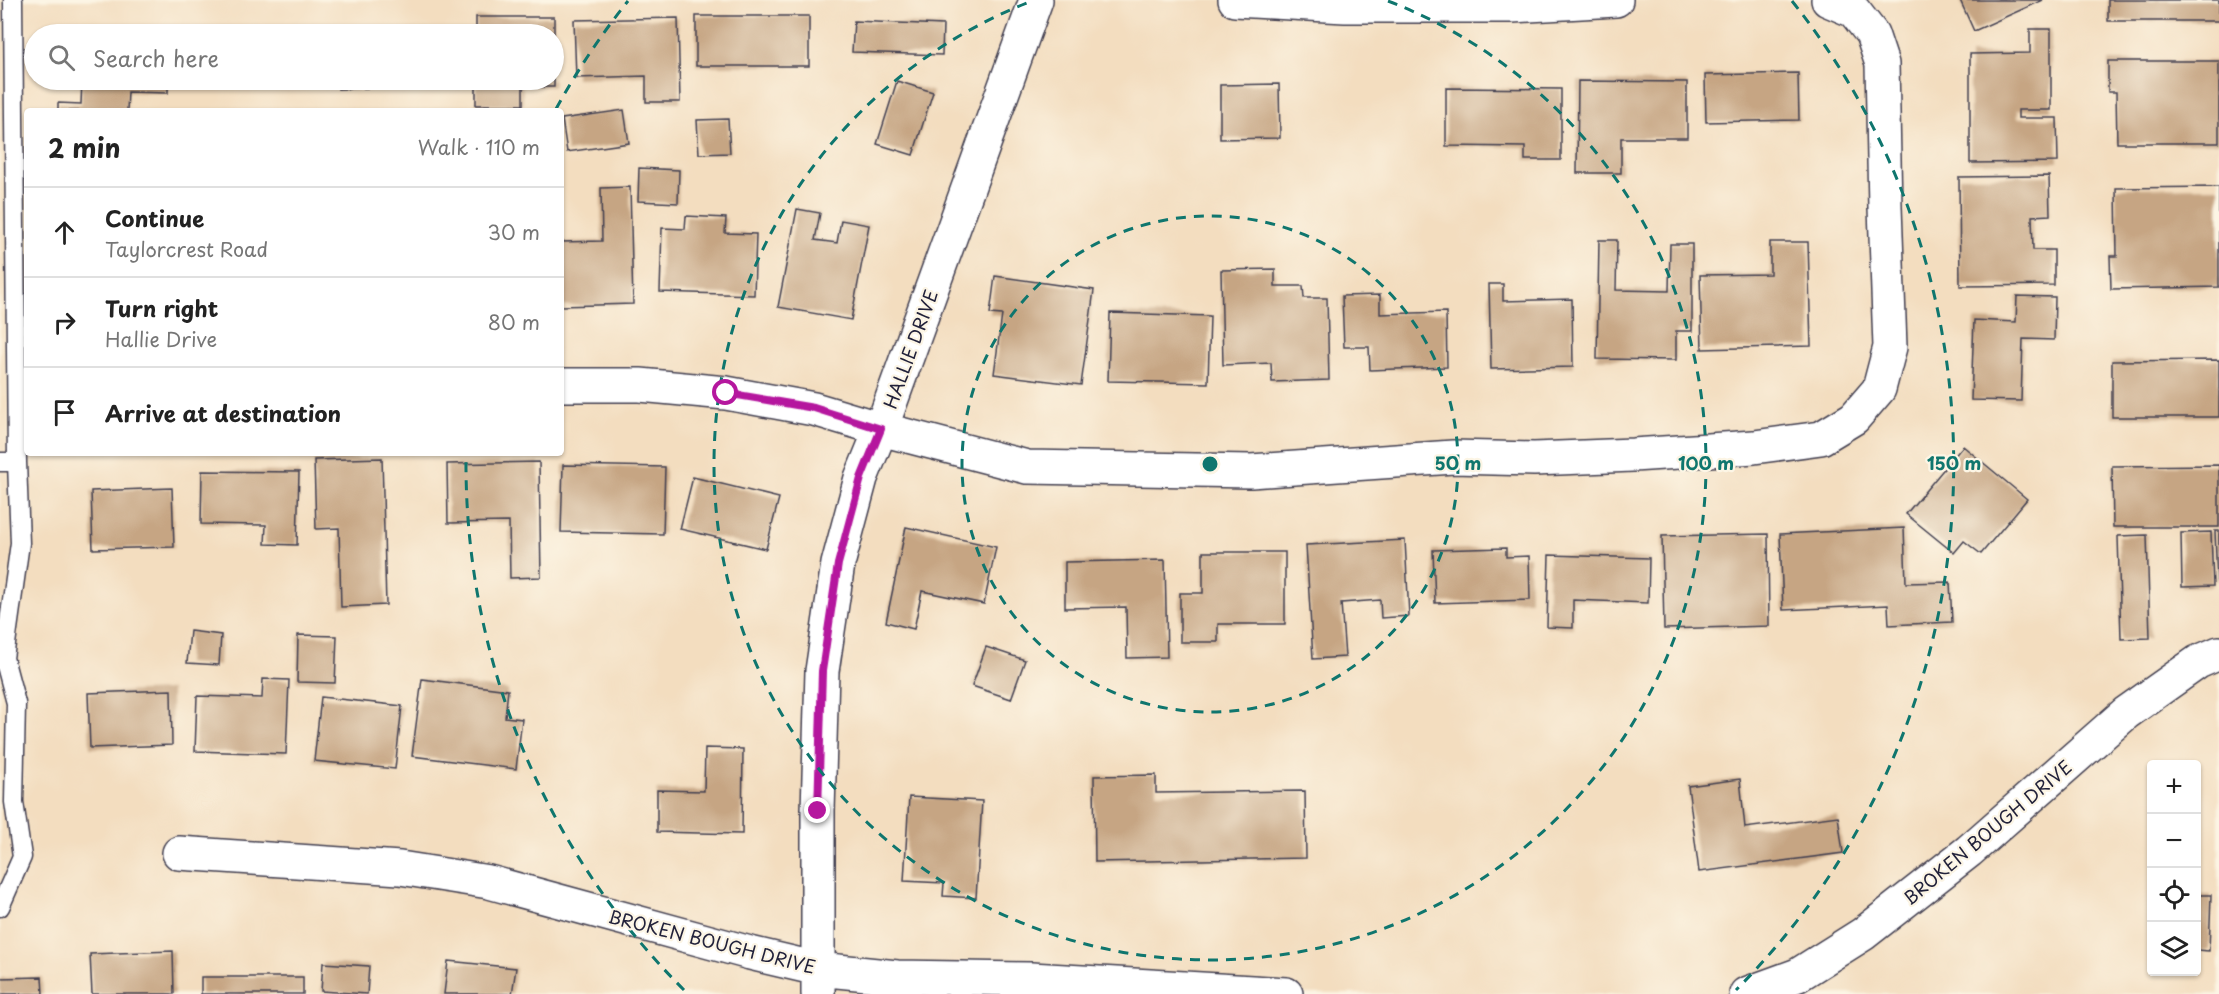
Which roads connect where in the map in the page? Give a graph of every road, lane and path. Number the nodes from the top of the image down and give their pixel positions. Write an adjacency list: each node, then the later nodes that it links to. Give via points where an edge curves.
1 (13, 0): 8 (lane)
2 (1036, 0): 7 (street, HALLIE DRIVE)
3 (1235, 0): 4 (street, via 1345,6 1512,6)
4 (1616, 0)
5 (1828, 0): 7 (street, via 1854,11 1872,34 1882,64 1890,347 1879,389 1854,418 1821,438 1644,454 1453,458 1251,471 1027,467)
6 (564, 385): 7 (street, via 640,385 726,393 814,408)
7 (881, 429): 15 (street, HALLIE DRIVE, via 861,478 838,564 822,671)
8 (9, 462): 10 (lane, via 20,543)
9 (2219, 653): 17 (street, BROKEN BOUGH DRIVE, via 2198,662 2126,713 1969,851 1863,934 1798,975)
10 (2, 658): 12 (lane, via 16,703)
11 (0, 789): 12 (lane)
12 (7, 804): 14 (lane, via 22,857)
13 (179, 853): 15 (street, BROKEN BOUGH DRIVE, via 400,868 489,882 750,953)
14 (0, 907)
15 (818, 982): 16 (street, BROKEN BOUGH DRIVE, via 897,977 1031,980)
16 (1286, 994)
17 (1746, 994)

